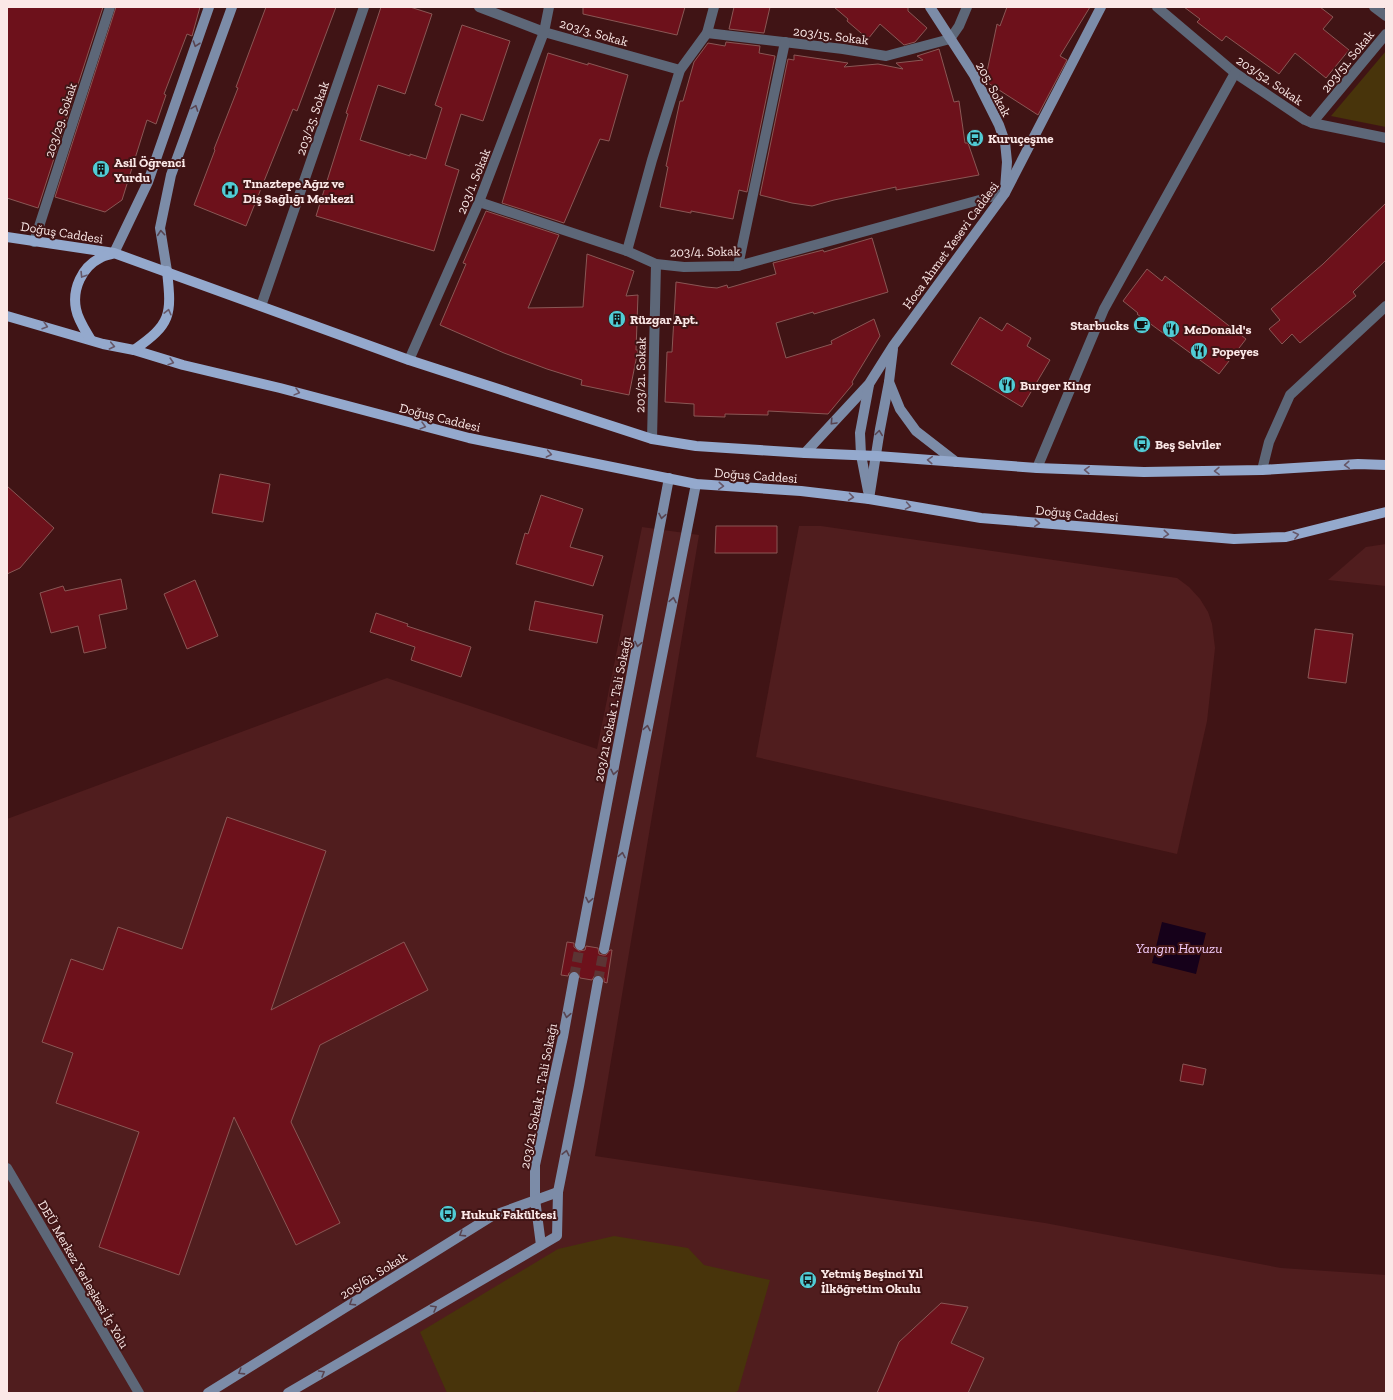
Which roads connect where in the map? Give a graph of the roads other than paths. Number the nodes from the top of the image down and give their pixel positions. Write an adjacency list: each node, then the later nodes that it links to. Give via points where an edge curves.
1 (110, 7): 26 (street, 203/29. Sokak)
2 (209, 7): 28 (main road, one-way to 28, via 148,182)
3 (232, 7): 31 (main road, one-way to 3, via 160,228 171,175)
4 (364, 7): 32 (street, 203/25. Sokak)
5 (479, 7): 14 (street, 203/3. Sokak)
6 (548, 7): 14 (street, 203/1. Sokak)
7 (714, 7): 15 (street)
8 (930, 7): 17 (main road, 205. Sokak)
9 (968, 7): 17 (street, via 960,26)
10 (1101, 7): 23 (main road, Hoca Ahmet Yesevi Caddesi)
11 (1157, 7): 20 (street, 203/52. Sokak)
12 (1374, 7): 13 (street)
13 (1386, 16)
14 (544, 32): 19 (street, 203/3. Sokak); 24 (street, 203/1. Sokak)
15 (707, 33): 18 (street, 203/15. Sokak); 19 (street)
16 (1386, 34): 21 (street, 203/51. Sokak)
17 (950, 39): 18 (street, 203/15. Sokak, via 886,56); 23 (main road, 205. Sokak, via 977,81 999,125 1005,142 1007,162)
18 (785, 42): 30 (street)
19 (680, 70): 27 (street)
20 (1235, 73): 21 (street, 203/52. Sokak); 47 (street, via 1104,309)
21 (1312, 123): 22 (street, 203/52. Sokak)
22 (1386, 138)
23 (1005, 193): 30 (street, 203/4. Sokak); 36 (main road, Hoca Ahmet Yesevi Caddesi)
24 (479, 202): 27 (street, 203/4. Sokak); 38 (street, 203/1. Sokak)
25 (7, 236): 26 (main road, Doğuş Caddesi)
26 (34, 242): 28 (main road, Doğuş Caddesi)
27 (627, 251): 29 (street, 203/4. Sokak)
28 (114, 253): 31 (main road); 35 (main road, one-way to 35, via 99,258 88,267 79,280 75,294 76,310)
29 (656, 264): 30 (street, 203/4. Sokak, via 684,267); 41 (street, 203/21. Sokak)
30 (738, 266)
31 (167, 271): 32 (main road, Doğuş Caddesi); 37 (main road, one-way to 31, via 158,331 166,319 170,306)
32 (261, 306): 38 (main road, Doğuş Caddesi)
33 (1386, 306): 48 (street, via 1290,395 1269,442)
34 (7, 316): 35 (main road, one-way to 35)
35 (91, 340): 37 (main road, one-way to 37)
36 (893, 346): 39 (main road); 40 (main road, Hoca Ahmet Yesevi Caddesi)
37 (134, 350): 49 (main road, Doğuş Caddesi, one-way to 49, via 183,365 469,438)
38 (409, 360): 41 (main road, Doğuş Caddesi)
39 (889, 382): 44 (main road, one-way to 39); 45 (main road, via 900,409 916,431)
40 (869, 384): 42 (main road, one-way to 42); 43 (main road, via 860,434)
41 (652, 439): 42 (main road, Doğuş Caddesi, via 696,446)
42 (804, 453): 43 (main road, Doğuş Caddesi)
43 (861, 455): 44 (main road, Doğuş Caddesi); 51 (main road)
44 (877, 456): 45 (main road, Doğuş Caddesi, one-way to 44); 51 (main road)
45 (956, 462): 47 (main road, Doğuş Caddesi)
46 (1386, 465): 48 (main road, Doğuş Caddesi, one-way to 48, via 1358,464)
47 (1037, 468): 48 (main road, Doğuş Caddesi, one-way to 47, via 1144,472)
48 (1262, 470)
49 (669, 478): 50 (main road, Doğuş Caddesi); 53 (main road, 203/21 Sokak 1. Tali Sokağı, one-way to 53)
50 (696, 484): 51 (main road, Doğuş Caddesi, one-way to 51, via 801,491); 54 (main road, one-way to 50)
51 (870, 499): 52 (main road, Doğuş Caddesi, one-way to 52, via 981,518 1234,539 1286,537)
52 (1386, 512)
53 (580, 944)
54 (604, 949)
55 (574, 977): 59 (main road, 203/21 Sokak 1. Tali Sokağı, one-way to 59, via 535,1165)
56 (598, 981): 58 (main road, one-way to 56)
57 (7, 1168): 61 (street, DEÜ Merkez Yerleşkesi İç Yolu)
58 (558, 1192): 59 (main road, 205/61. Sokak); 60 (main road, via 557,1236)
59 (535, 1199): 60 (main road, 203/21 Sokak 1. Tali Sokağı); 62 (main road, 205/61. Sokak, one-way to 62, via 492,1216)
60 (541, 1245): 63 (main road, one-way to 60)
61 (139, 1393)
62 (208, 1393)
63 (288, 1393)

